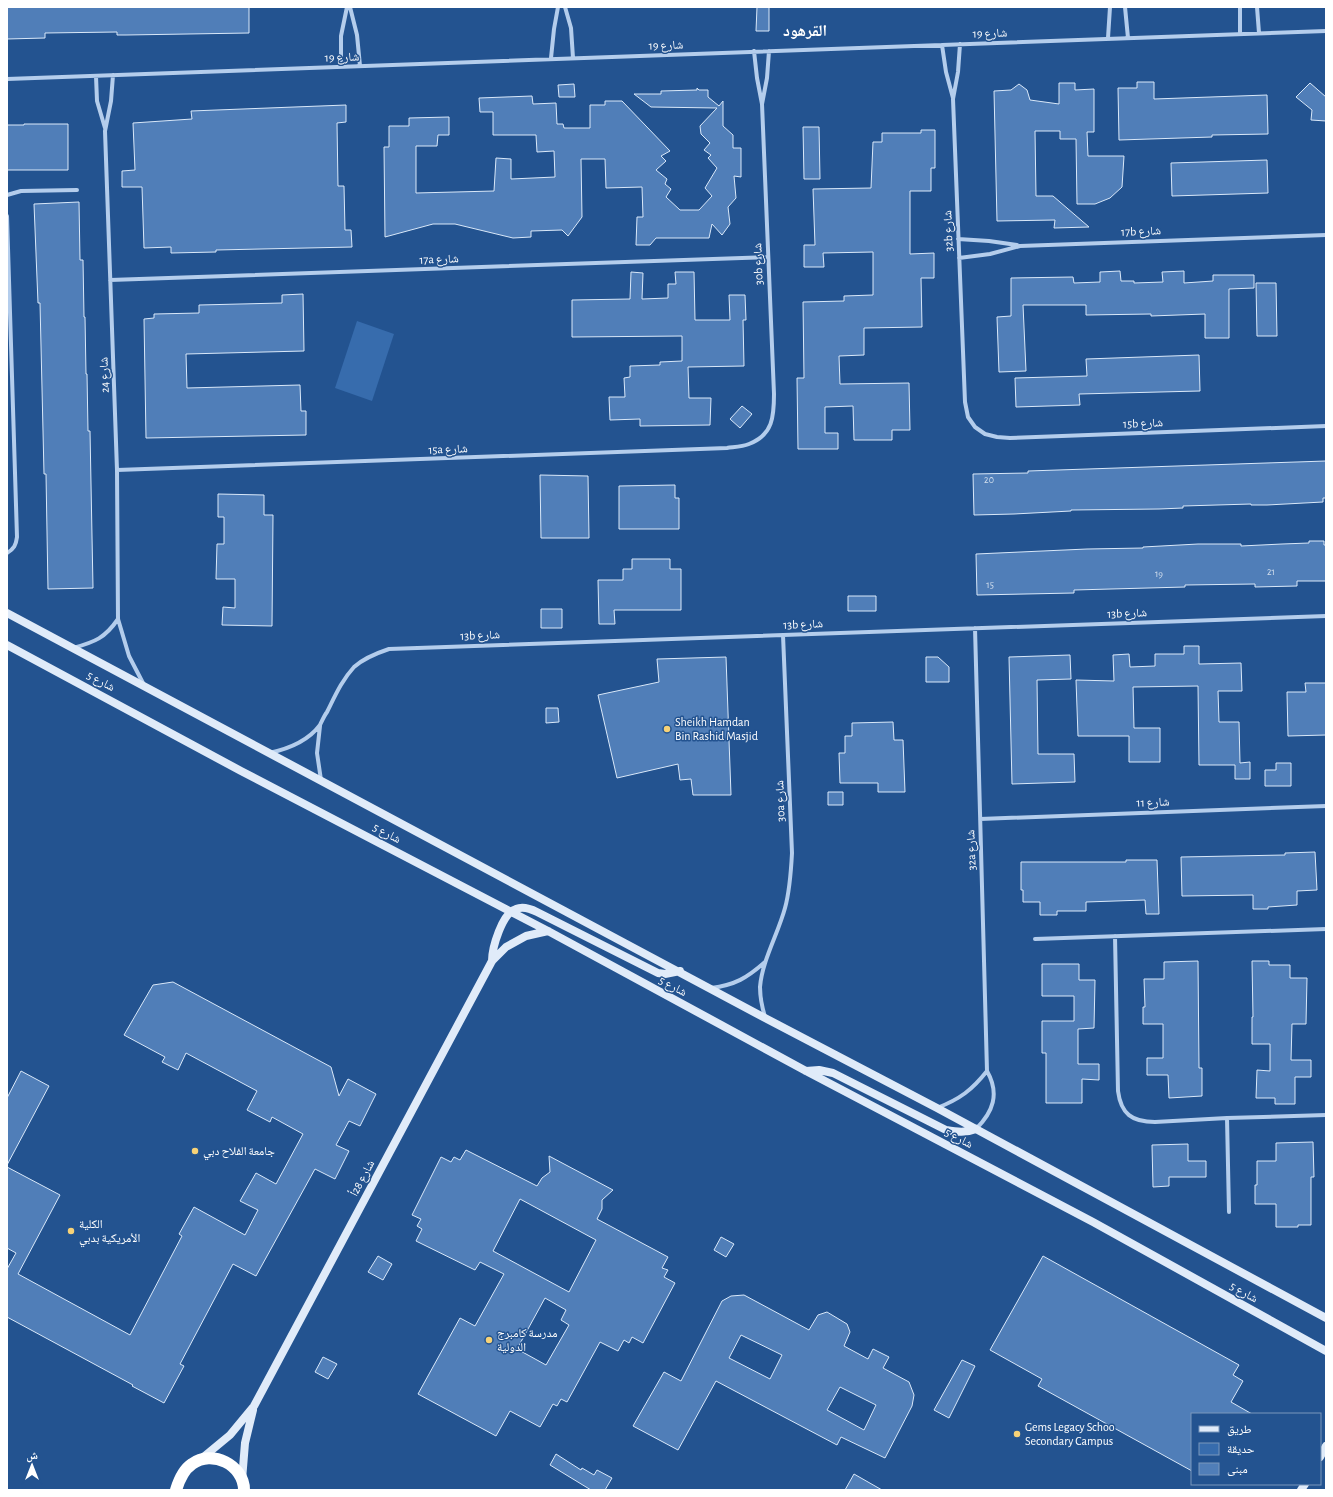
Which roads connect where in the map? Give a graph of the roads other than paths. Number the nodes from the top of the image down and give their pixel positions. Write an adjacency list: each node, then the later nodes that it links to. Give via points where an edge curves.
1 (349, 7): 19 (street, via 357,35); 20 (street, via 341,36)
2 (558, 7): 17 (street)
3 (565, 7): 18 (street, via 571,28)
4 (1110, 7): 11 (street)
5 (1125, 7): 12 (street)
6 (1240, 7): 9 (street)
7 (1257, 7): 10 (street)
8 (1326, 31): 10 (street, شارع 19)
9 (1240, 33): 10 (street, شارع 19); 12 (street, شارع 19)
10 (1259, 33)
11 (1108, 38): 12 (street, شارع 19); 13 (street, شارع 19)
12 (1128, 38)
13 (960, 44): 14 (street, شارع 19); 24 (street, 32b شارع)
14 (942, 45): 16 (street, شارع 19); 24 (street)
15 (754, 51): 16 (street, شارع 19); 18 (street, شارع 19); 25 (street, via 756,78)
16 (769, 51): 25 (street)
17 (551, 58): 18 (street, شارع 19); 19 (street, شارع 19)
18 (573, 58)
19 (360, 66): 20 (street, شارع 19)
20 (341, 67): 21 (street, شارع 19)
21 (113, 75): 22 (street, شارع 19); 26 (street)
22 (96, 76): 23 (street, شارع 19); 26 (street, via 97,101)
23 (7, 79)
24 (953, 99): 31 (street, 32b شارع)
25 (762, 104): 33 (street, 30b شارع)
26 (105, 131): 35 (street, شارع 24)
27 (77, 190): 28 (street, via 21,191)
28 (7, 194)
29 (7, 216): 40 (street, via 17,537 16,544)
30 (1326, 235): 32 (street, 17b شارع)
31 (958, 239): 32 (street); 34 (street, 32b شارع)
32 (1020, 246): 34 (street, 17b شارع, via 990,254)
33 (768, 257): 35 (street, 17a شارع); 37 (street, 30b شارع, via 774,394)
34 (959, 258): 36 (street, 32b شارع, via 964,389)
35 (110, 280): 39 (street, شارع 24)
36 (968, 417): 38 (street, 15b شارع, via 974,427 985,434 997,437)
37 (772, 424): 39 (street, 15a شارع, via 761,437 748,445 726,448)
38 (1326, 426)
39 (117, 470): 43 (street, شارع 24)
40 (7, 553)
41 (7, 613): 47 (street, شارع 5)
42 (1326, 616): 44 (street, 13b شارع)
43 (118, 619): 47 (street, via 102,638); 48 (street, شارع 24, via 129,656)
44 (975, 628): 45 (street, 13b شارع); 53 (street, 32a شارع)
45 (783, 635): 49 (street, 13b شارع, via 389,649 355,666 343,681); 60 (street, 30a شارع, via 792,853 785,907)
46 (7, 645): 54 (street, شارع 5)
47 (72, 648): 48 (street, شارع 5)
48 (146, 687): 50 (street, شارع 5)
49 (320, 725): 50 (street, 13b شارع, via 297,744); 51 (street, 13b شارع, via 317,753)
50 (269, 753): 51 (street, شارع 5)
51 (322, 781): 61 (street, شارع 5)
52 (1326, 806): 53 (street, شارع 11)
53 (980, 818): 64 (street, 32a شارع)
54 (511, 912): 56 (street, شارع 5); 59 (street, شارع 28أ, via 496,938); 61 (street, via 516,909 531,909 651,970 665,974)
55 (1326, 929): 57 (street)
56 (548, 931): 59 (street, شارع 28أ, via 526,936 506,947); 65 (street, شارع 5)
57 (1115, 936): 58 (street); 68 (street, via 1119,1102 1134,1119 1144,1122)
58 (1035, 939)
59 (492, 961): 73 (street, شارع 28أ)
60 (765, 962): 62 (street, 30a شارع, via 742,980 727,986); 63 (street, 30a شارع, via 760,987)
61 (680, 972): 62 (street, شارع 5)
62 (711, 988): 63 (street, شارع 5)
63 (765, 1018): 66 (street, شارع 5)
64 (987, 1071): 66 (street, via 965,1094); 69 (street, 32a شارع, via 992,1079 994,1097 988,1115)
65 (806, 1072): 69 (street, via 819,1070 833,1073 946,1130 958,1132); 72 (street, شارع 5, via 1087,1219)
66 (936, 1108): 69 (street, شارع 5)
67 (1326, 1115): 68 (street)
68 (1227, 1118): 70 (street)
69 (976, 1129): 71 (street, شارع 5)
70 (1229, 1212)
71 (1326, 1318)
72 (1326, 1351)
73 (254, 1406): 76 (street, شارع 28أ, via 230,1434); 77 (street, شارع 28أ, via 245,1442)
74 (1326, 1446): 75 (street)
75 (1321, 1455)
76 (201, 1459): 77 (highway, via 214,1458 226,1461 236,1469); 78 (highway, via 184,1471)
77 (243, 1485)
78 (176, 1490)

